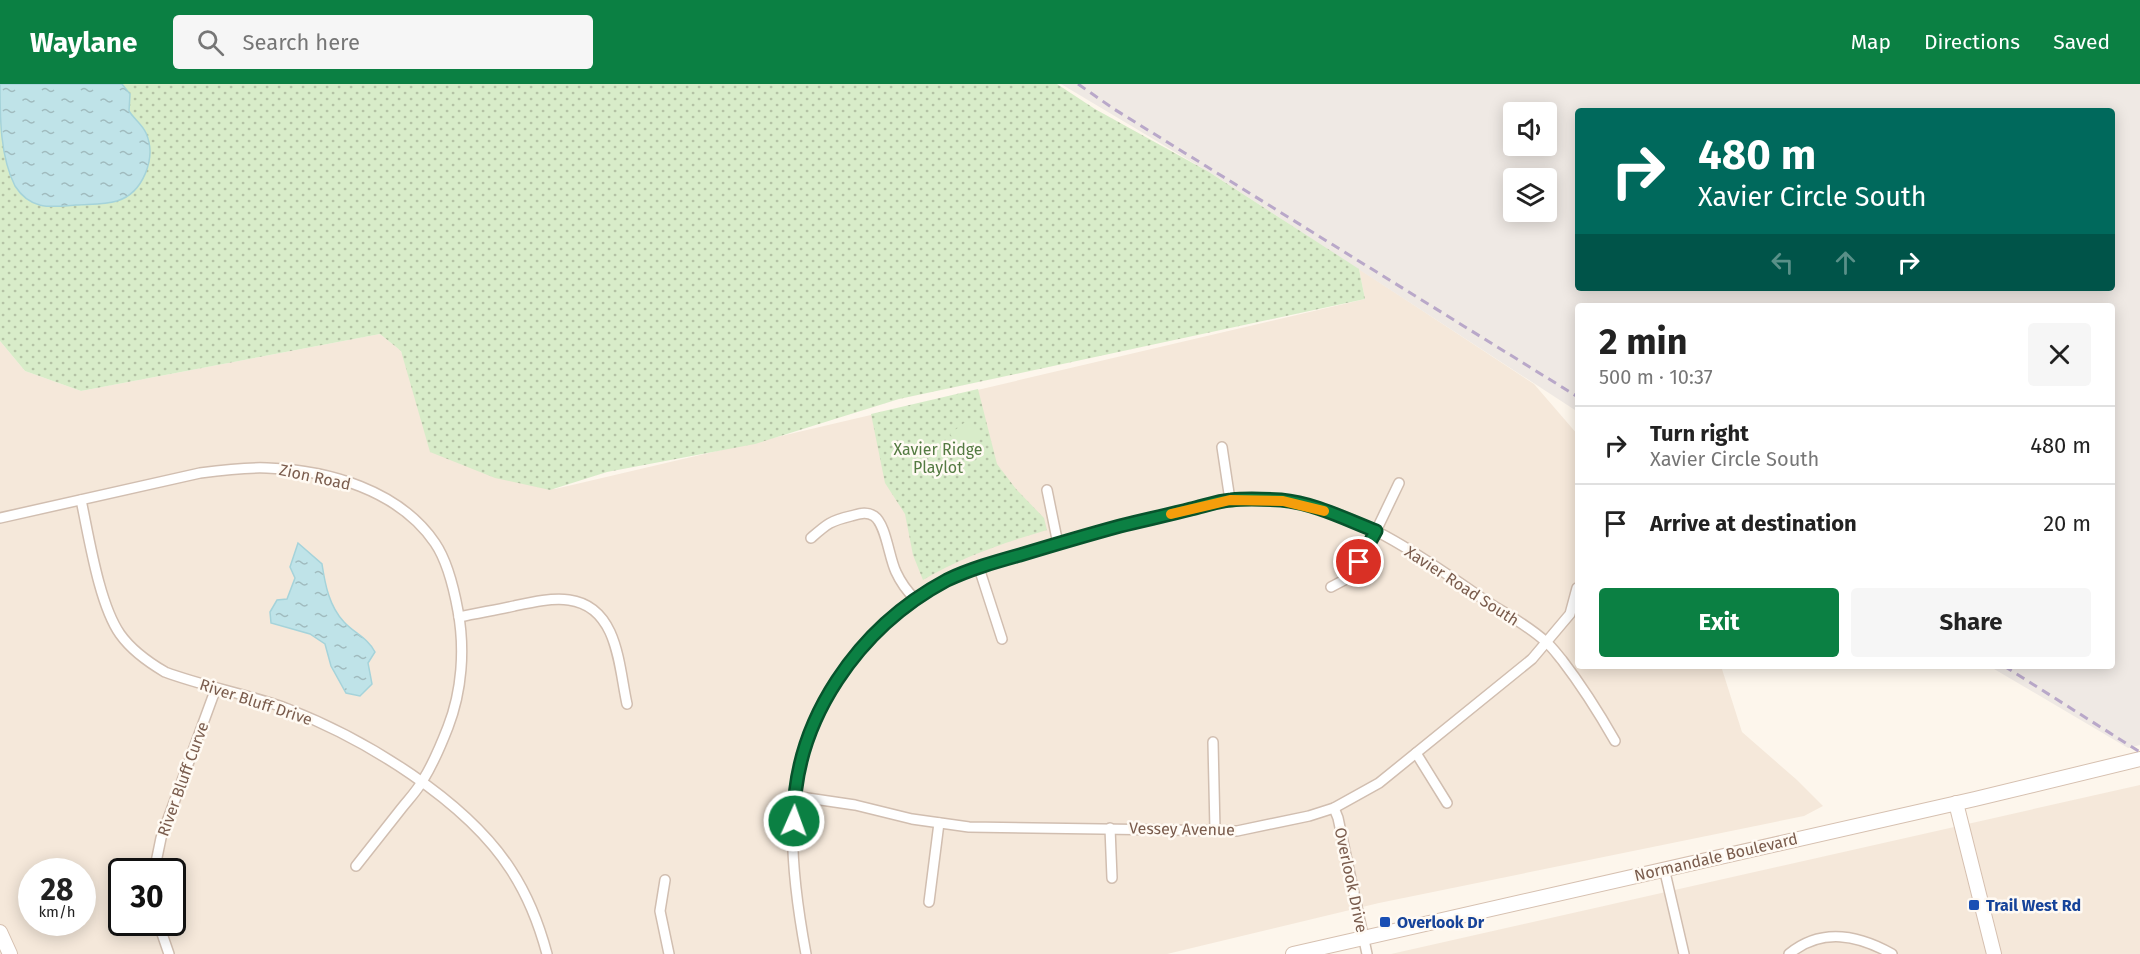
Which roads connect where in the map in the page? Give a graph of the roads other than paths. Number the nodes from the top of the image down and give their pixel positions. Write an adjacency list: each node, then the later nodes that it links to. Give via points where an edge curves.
1 (1222, 447): 5 (street)
2 (1399, 483): 7 (street)
3 (1047, 490): 9 (street)
4 (81, 500): 6 (street, Zion Road); 14 (street, Zion Road, via 233,468 300,470 333,477 394,504 425,530 445,564); 17 (street, River Bluff Drive, via 103,595 119,633 147,662 165,672)
5 (1230, 500): 7 (street, Xavier Road South, via 1312,506); 9 (street, Xavier Road South)
6 (0, 518)
7 (1376, 531): 11 (street, via 1350,577); 16 (street, Xavier Road South)
8 (811, 538): 13 (street, via 830,521 865,513 873,516 883,528 896,573)
9 (1058, 544): 10 (street, Xavier Road South)
10 (979, 568): 13 (street, Xavier Road South, via 949,579); 15 (street)
11 (1330, 587)
12 (1575, 595): 16 (street, Vessey Avenue, via 1570,614)
13 (915, 599): 24 (street, Xavier Road South, via 873,636 842,672 806,740)
14 (459, 617): 18 (street, via 551,598 579,602 603,620 610,633); 23 (street, Zion Road, via 462,660 458,693 449,725)
15 (1002, 639)
16 (1547, 642): 19 (street, Xavier Road South, via 1595,706); 21 (street, Vessey Avenue, via 1532,659)
17 (216, 688): 23 (street, River Bluff Drive, via 286,708 330,726); 31 (street, River Bluff Curve)
18 (627, 704)
19 (1615, 741)
20 (1213, 742): 30 (street)
21 (1416, 753): 25 (street); 27 (street, Vessey Avenue, via 1379,783)
22 (2140, 759): 26 (street, Normandale Boulevard)
23 (422, 782): 32 (street, Zion Road); 42 (street, River Bluff Drive, via 471,822 511,869 538,924)
24 (794, 796): 28 (street, Vessey Avenue); 44 (street, Xavier Road South, via 794,859)
25 (1447, 803)
26 (1956, 803): 33 (street, Normandale Boulevard); 50 (street)
27 (1334, 808): 30 (street, Vessey Avenue, via 1238,831); 39 (street, Overlook Drive)
28 (939, 823): 29 (street, Vessey Avenue, via 969,827); 36 (street)
29 (1110, 828): 30 (street, Vessey Avenue); 34 (street)
30 (1215, 830)
31 (157, 858)
32 (356, 866)
33 (1664, 868): 39 (street, Normandale Boulevard); 47 (street)
34 (1112, 878)
35 (665, 880): 43 (street, via 660,911)
36 (929, 902)
37 (0, 932): 40 (street)
38 (163, 936): 41 (street)
39 (1364, 938): 45 (street, Normandale Boulevard); 46 (street, Overlook Drive)
40 (10, 954)
41 (169, 954)
42 (547, 954)
43 (669, 954)
44 (806, 954)
45 (1293, 954)
46 (1367, 954)
47 (1684, 954)
48 (1789, 954): 49 (street, via 1811,941 1830,936 1868,941)
49 (1892, 954)
50 (1994, 954)

